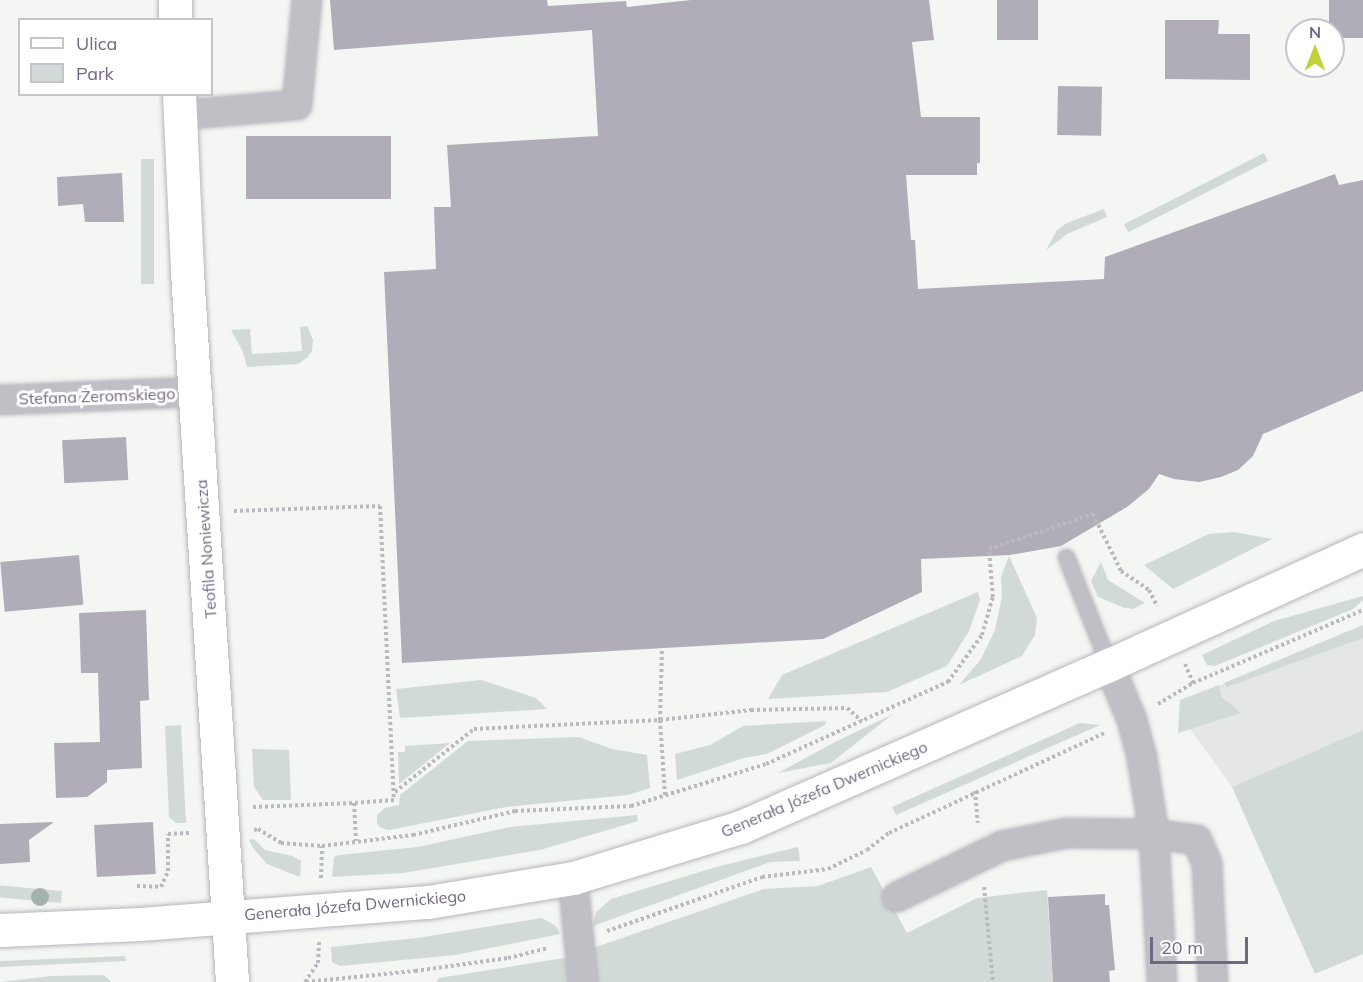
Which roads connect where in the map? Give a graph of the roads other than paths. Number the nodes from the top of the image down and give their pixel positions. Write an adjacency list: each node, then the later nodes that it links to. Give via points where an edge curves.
1 (175, 0): 3 (street)
2 (307, 0): 4 (street, Teofila Noniewicza, via 297,105)
3 (176, 18)
4 (179, 105): 5 (street, Teofila Noniewicza)
5 (195, 392): 6 (street, Stefana Żeromskiego); 13 (street, Teofila Noniewicza)
6 (0, 400)
7 (1363, 549): 9 (street, Generała Józefa Dwernickiego)
8 (1066, 557): 9 (lane)
9 (1109, 665): 10 (street, via 1132,720); 11 (street, Generała Józefa Dwernickiego, via 732,831)
10 (1154, 834): 12 (street, via 1068,833 1002,846); 17 (street); 18 (street, via 1197,840 1207,864)
11 (573, 878): 13 (street, Generała Józefa Dwernickiego, via 428,902); 16 (street)
12 (897, 897)
13 (229, 917): 14 (street, Generała Józefa Dwernickiego); 15 (street, Teofila Noniewicza)
14 (0, 930)
15 (232, 982)
16 (583, 982)
17 (1162, 982)
18 (1213, 982)

